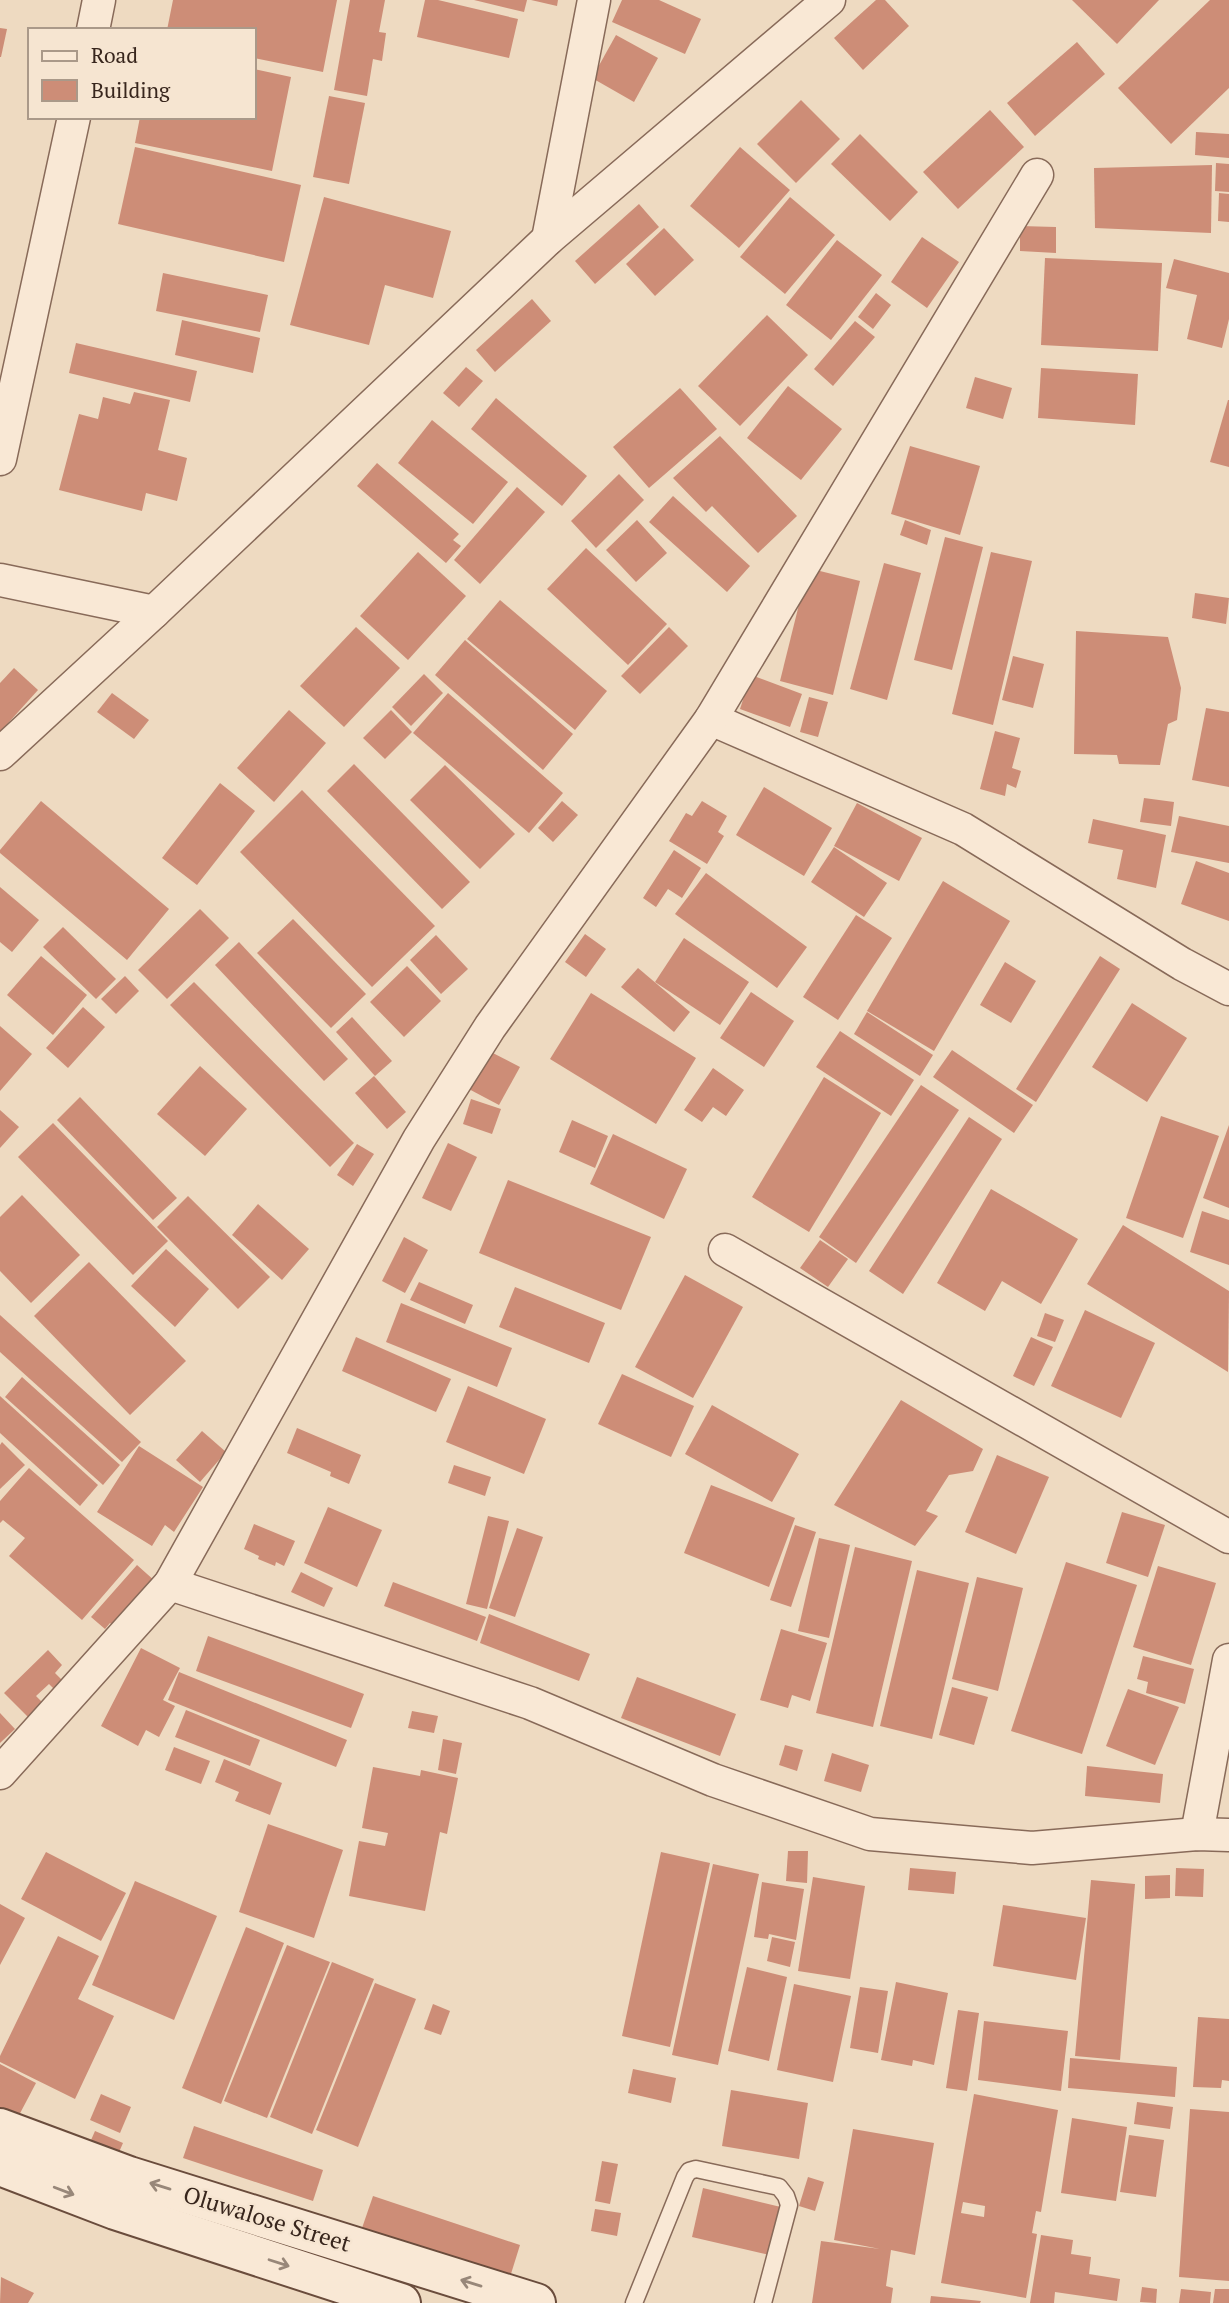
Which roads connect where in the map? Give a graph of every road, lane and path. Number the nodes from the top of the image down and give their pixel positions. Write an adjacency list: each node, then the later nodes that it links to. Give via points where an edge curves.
1 (99, 0): 4 (street)
2 (594, 0): 7 (street)
3 (829, 0): 7 (street)
4 (93, 28)
5 (74, 119): 8 (street)
6 (1037, 175): 11 (street)
7 (548, 239): 10 (street)
8 (0, 459)
9 (0, 580): 10 (street)
10 (154, 612): 12 (street)
11 (711, 719): 13 (street, via 963,829); 16 (street, via 490,1027 426,1128)
12 (0, 754)
13 (1229, 989)
14 (725, 1250): 15 (street)
15 (1229, 1537)
16 (170, 1584): 18 (street); 19 (street, via 530,1703 713,1780 870,1834 1032,1848)
17 (1229, 1660): 19 (street)
18 (0, 1773)
19 (1197, 1834): 20 (street)
20 (1229, 1835)
21 (0, 2128): 24 (street, Oluwalose Street, one-way to 21, via 129,2176)
22 (0, 2166): 23 (street, Oluwalose Street, one-way to 23, via 116,2210)
23 (401, 2303)
24 (536, 2303)
25 (634, 2303): 26 (lane, via 685,2177 696,2169 779,2187 786,2196 789,2205)
26 (763, 2303)

